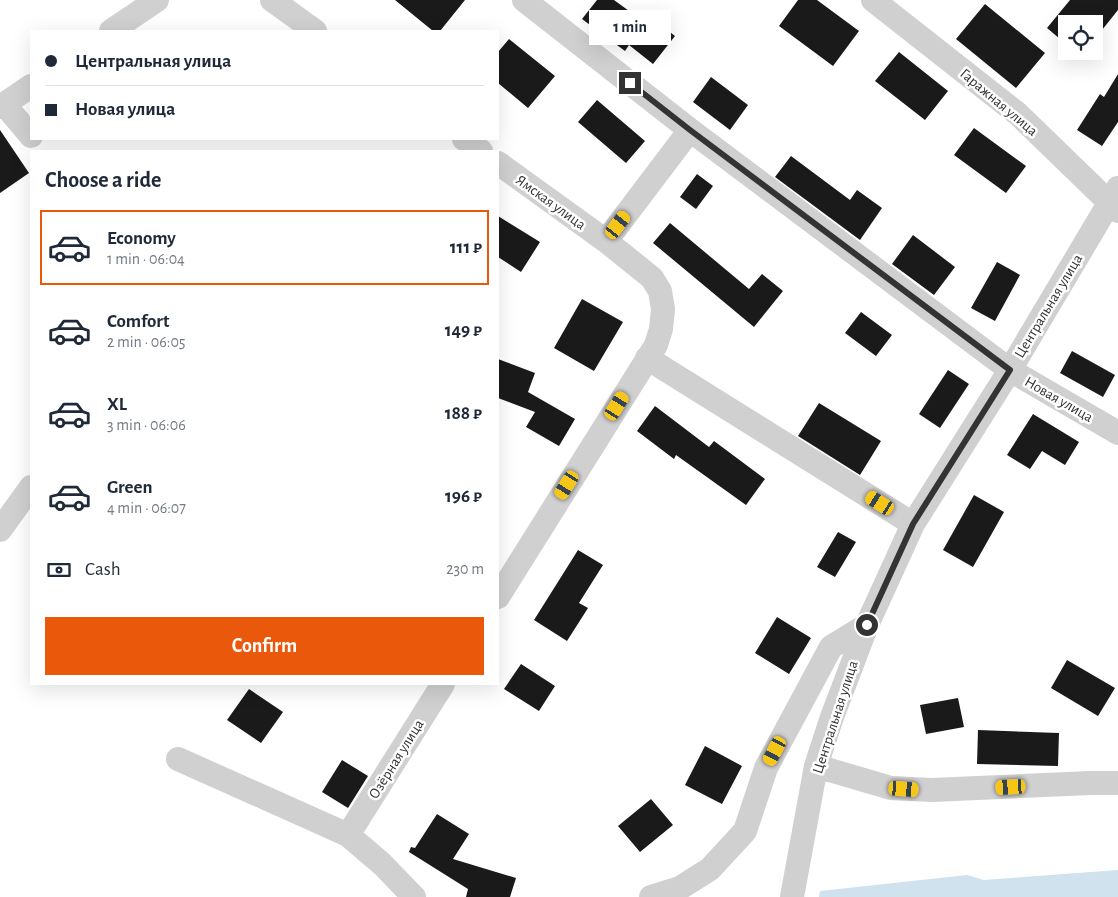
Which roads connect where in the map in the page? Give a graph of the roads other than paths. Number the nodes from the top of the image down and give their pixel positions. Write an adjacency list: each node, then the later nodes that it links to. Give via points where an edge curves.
1 (157, 0): 5 (street)
2 (272, 0): 6 (street)
3 (524, 0): 9 (street, Новая улица)
4 (873, 0): 16 (street, Гаражная улица, via 1018,114)
5 (112, 30)
6 (314, 30)
7 (30, 87): 8 (street)
8 (2, 106): 10 (street)
9 (690, 130): 17 (street); 19 (street, Новая улица)
10 (30, 135)
11 (35, 140): 13 (street)
12 (465, 140): 14 (street)
13 (43, 150)
14 (480, 150)
15 (499, 164): 17 (street, Ямская улица)
16 (1115, 201): 19 (street, Центральная улица)
17 (606, 241): 18 (street, Ямская улица, via 652,278 660,292 663,309 661,329)
18 (647, 358): 22 (street); 24 (street)
19 (1010, 370): 20 (street, Новая улица); 22 (street, Центральная улица)
20 (1118, 433)
21 (30, 488): 23 (street)
22 (913, 524): 25 (street, Центральная улица)
23 (0, 530)
24 (499, 595)
25 (867, 625): 28 (street, Центральная улица); 32 (street, via 831,647 766,768 745,831 710,869 680,888)
26 (442, 685): 30 (street, Озёрная улица)
27 (178, 760): 30 (street)
28 (816, 766): 29 (street, via 891,788 932,790); 33 (street, Центральная улица)
29 (1118, 783)
30 (348, 835): 31 (street)
31 (414, 897)
32 (651, 897)
33 (792, 897)

